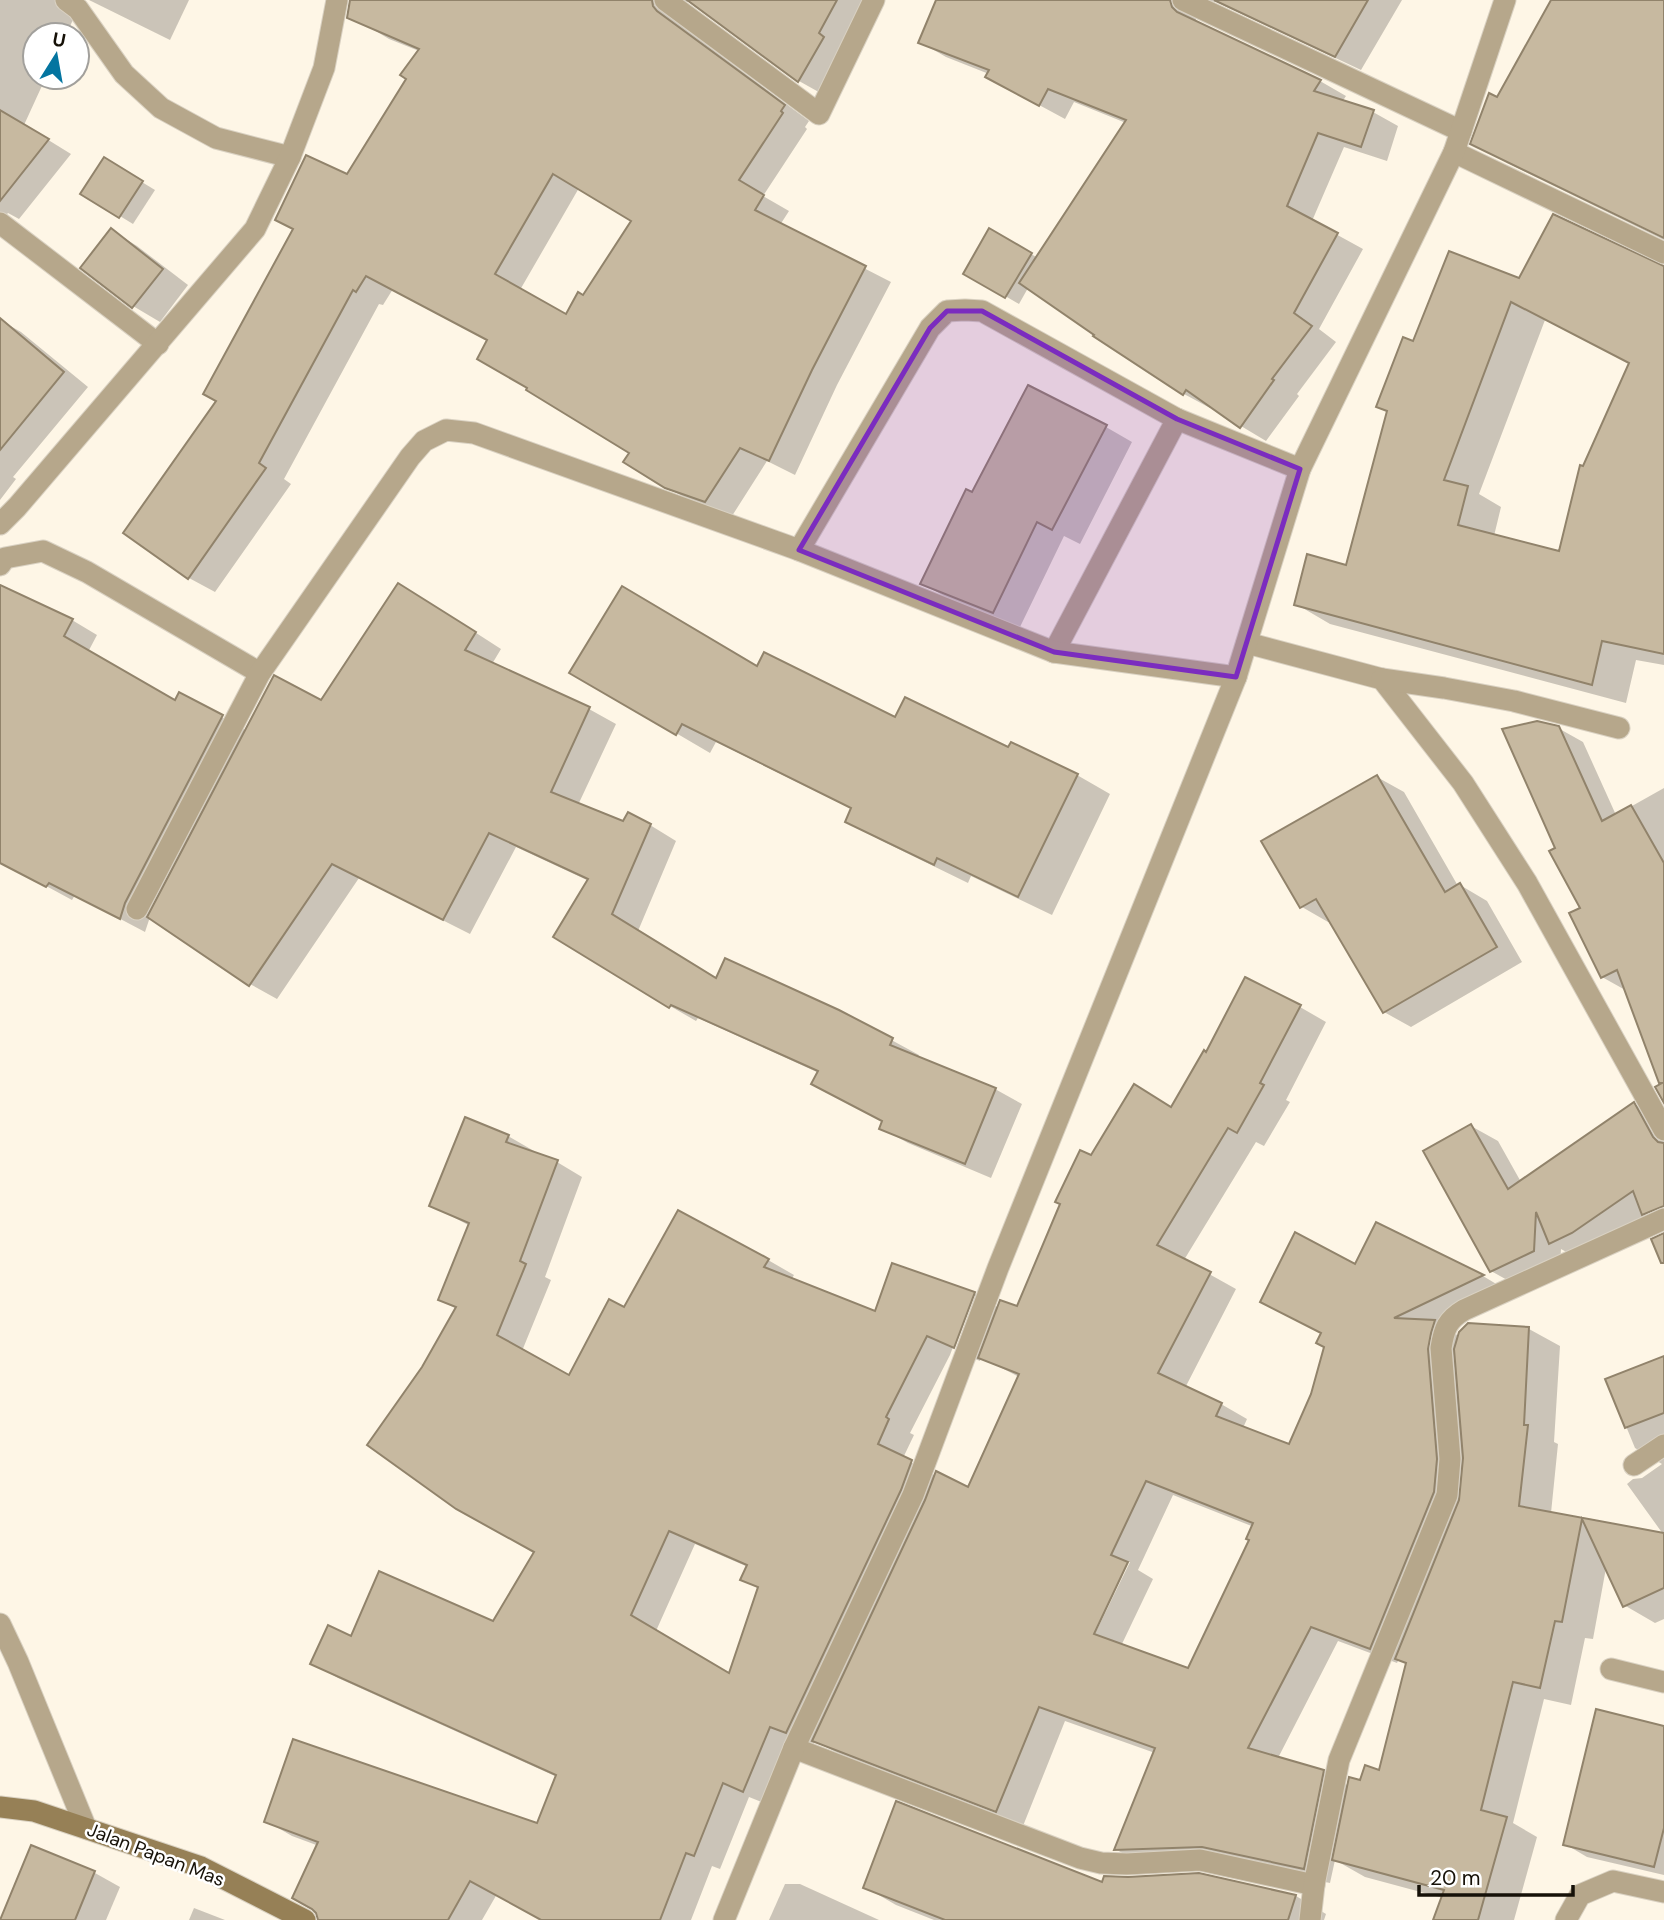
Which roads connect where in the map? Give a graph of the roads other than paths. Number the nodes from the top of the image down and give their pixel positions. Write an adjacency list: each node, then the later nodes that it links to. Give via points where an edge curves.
1 (66, 0): 9 (street, via 78,9 124,74 161,108 216,138)
2 (337, 0): 9 (street, via 324,68)
3 (665, 0): 4 (street, via 819,114)
4 (874, 0)
5 (1183, 0): 7 (street)
6 (1505, 0): 7 (street)
7 (1461, 131): 8 (street)
8 (1454, 152): 11 (street); 14 (street)
9 (290, 157): 12 (street, via 255,229)
10 (0, 223): 12 (street)
11 (1664, 253)
12 (158, 344): 15 (street)
13 (1177, 419): 14 (street); 16 (street, via 982,311 947,311 930,328); 19 (street)
14 (1300, 469): 18 (street)
15 (0, 524)
16 (799, 550): 19 (street); 20 (street, via 474,433 446,430 424,441 410,457)
17 (0, 565): 20 (street, via 5,558 43,551)
18 (1247, 643): 21 (street); 22 (street)
19 (1054, 652): 21 (street)
20 (260, 673): 24 (street)
21 (1236, 677): 32 (street, via 1003,1255 913,1494)
22 (1382, 679): 23 (street, via 1503,699); 25 (street, via 1463,783 1527,883)
23 (1619, 728)
24 (137, 909)
25 (1664, 1130)
26 (1664, 1219): 35 (street, via 1464,1310 1452,1317 1443,1334 1450,1459 1447,1495 1339,1760)
27 (1664, 1445): 28 (street)
28 (1634, 1465)
29 (0, 1624): 34 (street)
30 (1611, 1669): 31 (street)
31 (1664, 1682)
32 (794, 1748): 35 (street, via 1080,1858 1127,1864 1200,1860); 38 (street)
33 (0, 1807): 34 (street, Jalan Papan Mas, via 34,1811)
34 (86, 1828): 37 (street, Jalan Papan Mas, via 201,1867)
35 (1314, 1885): 39 (street)
36 (1664, 1892): 40 (street, via 1613,1881 1580,1895)
37 (305, 1920)
38 (724, 1920)
39 (1310, 1920)
40 (1566, 1920)

